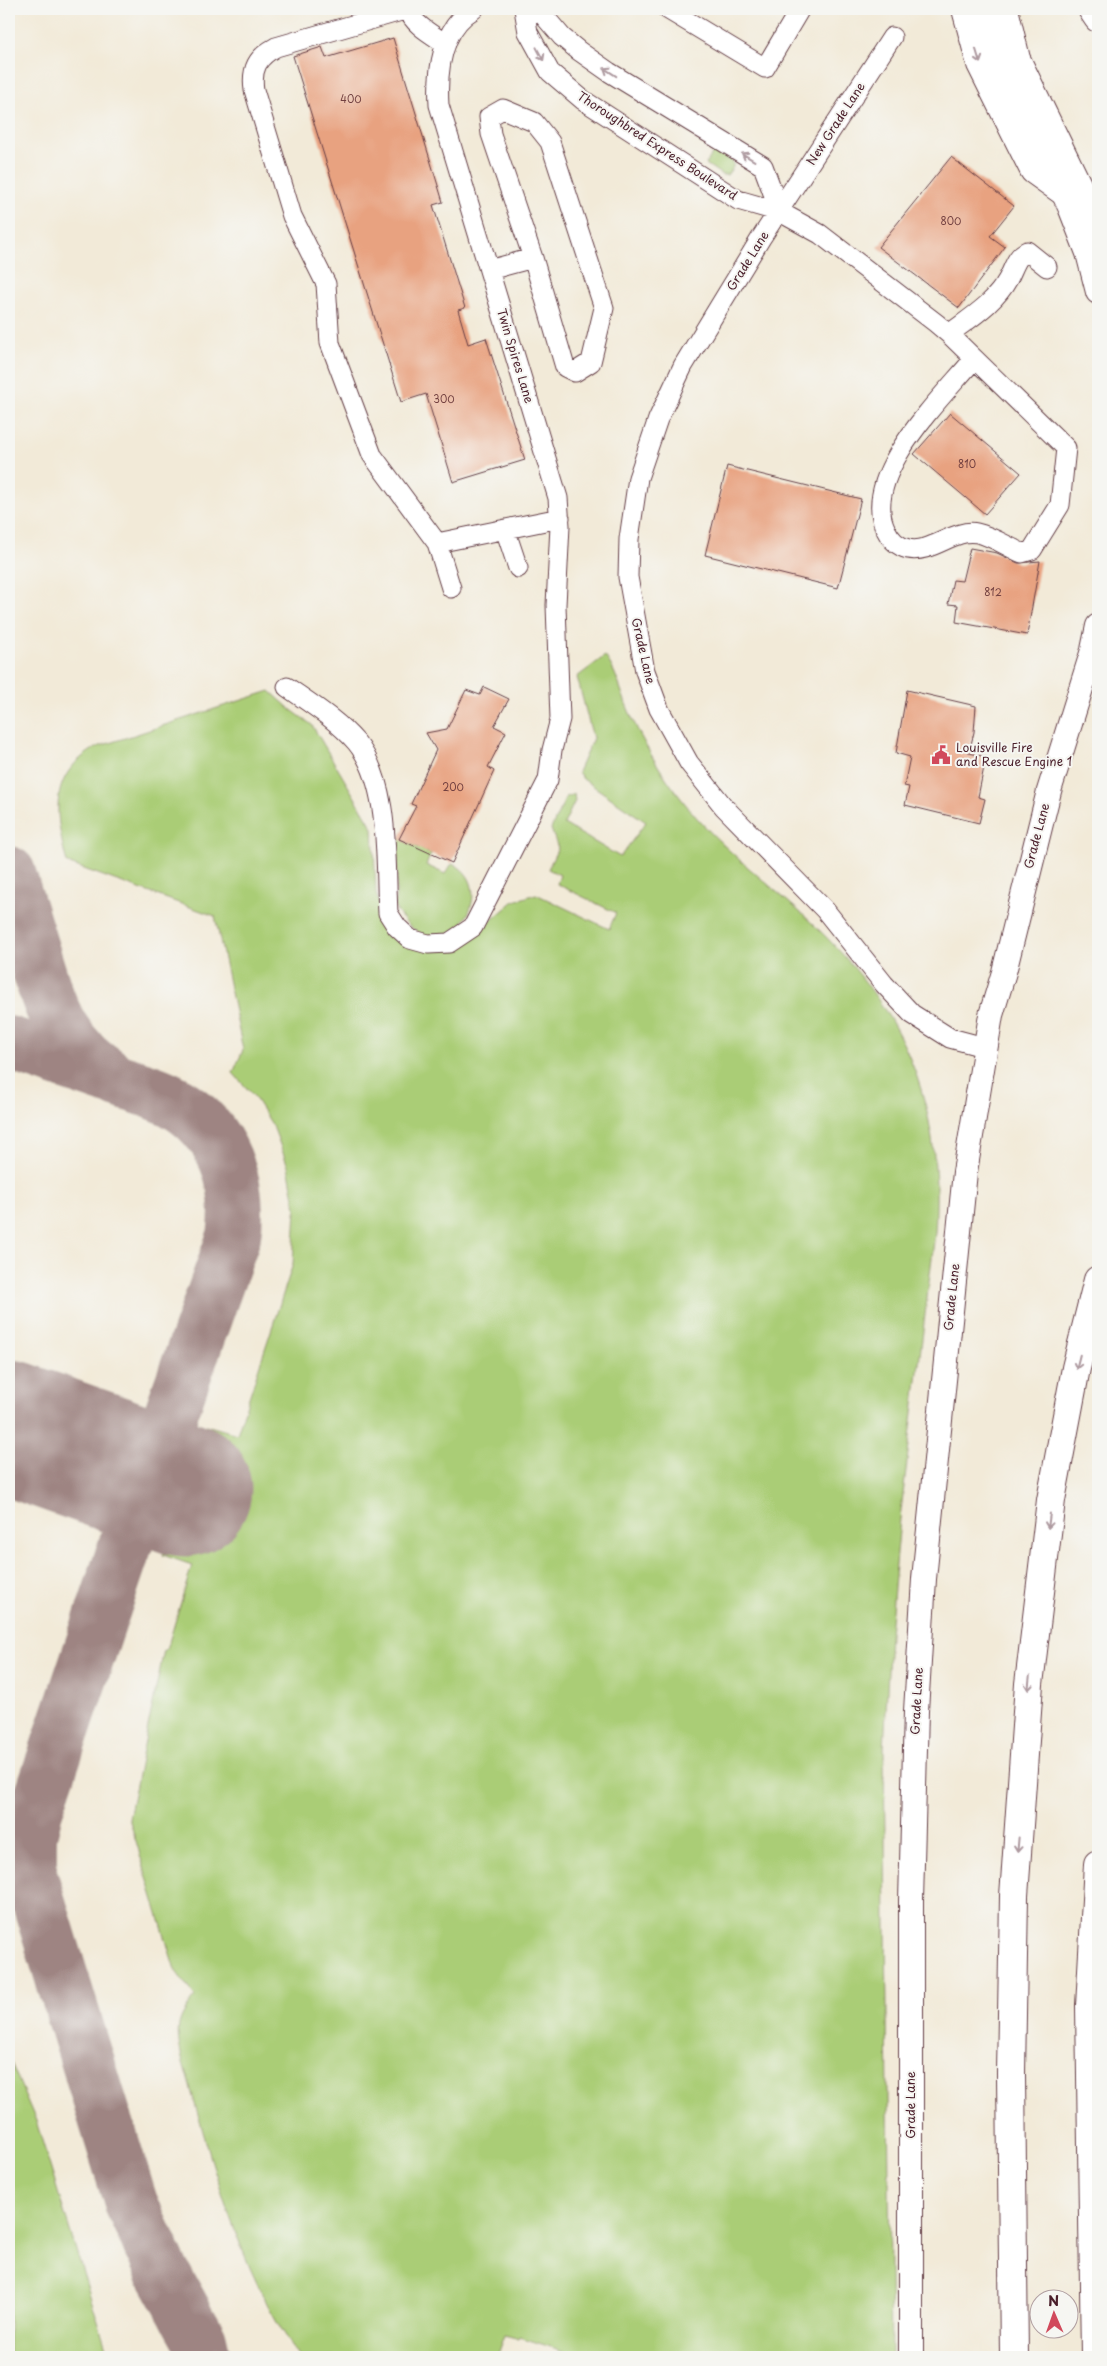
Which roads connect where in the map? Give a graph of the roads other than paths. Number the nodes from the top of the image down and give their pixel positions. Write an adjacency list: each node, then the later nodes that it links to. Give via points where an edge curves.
1 (408, 9): 13 (street, via 425,30); 25 (street, via 276,48 263,54 252,76 292,216 326,284 330,344 372,454)
2 (474, 9): 13 (street, Twin Spires Lane, via 458,22)
3 (524, 9): 15 (street, Thoroughbred Express Boulevard, one-way to 15, via 528,32 550,72 583,100 738,200)
4 (538, 9): 15 (street, one-way to 4, via 763,166 609,72 562,36)
5 (667, 9): 6 (street, via 765,68)
6 (800, 9)
7 (966, 9): 14 (highway, one-way to 14, via 981,64 1034,170)
8 (988, 9): 14 (main road, via 997,53)
9 (1004, 9): 16 (highway, via 1016,60 1088,206)
10 (1092, 9): 11 (highway)
11 (1098, 18)
12 (892, 37): 15 (street, New Grade Lane)
13 (446, 44): 19 (street, Twin Spires Lane, via 438,81 439,105)
14 (1062, 190): 20 (main road, via 1088,253)
15 (780, 212): 21 (street, Thoroughbred Express Boulevard, via 820,234); 30 (street, Grade Lane, via 683,366 658,419 638,478 629,539 628,577 645,671 659,708 689,763 724,807 825,910 912,1014 950,1038)
16 (1098, 235)
17 (533, 258): 17 (street, via 565,367 575,372 591,362 604,308 550,142 534,122 503,109 489,117 491,134); 19 (street)
18 (1047, 267): 21 (street, via 1028,251 1020,254 1007,281 990,304)
19 (489, 270): 23 (street, Twin Spires Lane, via 558,498)
20 (1098, 292)
21 (949, 334): 22 (street, Thoroughbred Express Boulevard)
22 (974, 360): 22 (street, Thoroughbred Express Boulevard, via 1066,448 1060,505 1032,550 1022,553 976,532 953,536 925,549 910,550 899,546 890,538 883,524 880,502 889,469 900,449)
23 (560, 518): 24 (street); 29 (street, Twin Spires Lane, via 556,605 560,719 548,780 473,927 448,943 428,944 410,939 388,913 383,810 374,776 357,744 333,720)
24 (505, 529): 25 (street); 26 (street)
25 (437, 543): 27 (street)
26 (518, 568)
27 (451, 588)
28 (1098, 626): 30 (main road, Grade Lane, via 1046,801)
29 (287, 687)
30 (984, 1048): 33 (main road, Grade Lane, via 965,1172 936,1447 916,1702 911,1901)
31 (1098, 1280): 34 (highway, one-way to 34, via 1076,1368 1052,1500 1028,1684 1014,1906 1011,2074)
32 (1098, 1864): 35 (highway, via 1090,2006)
33 (911, 2357)
34 (1014, 2357)
35 (1095, 2357)

